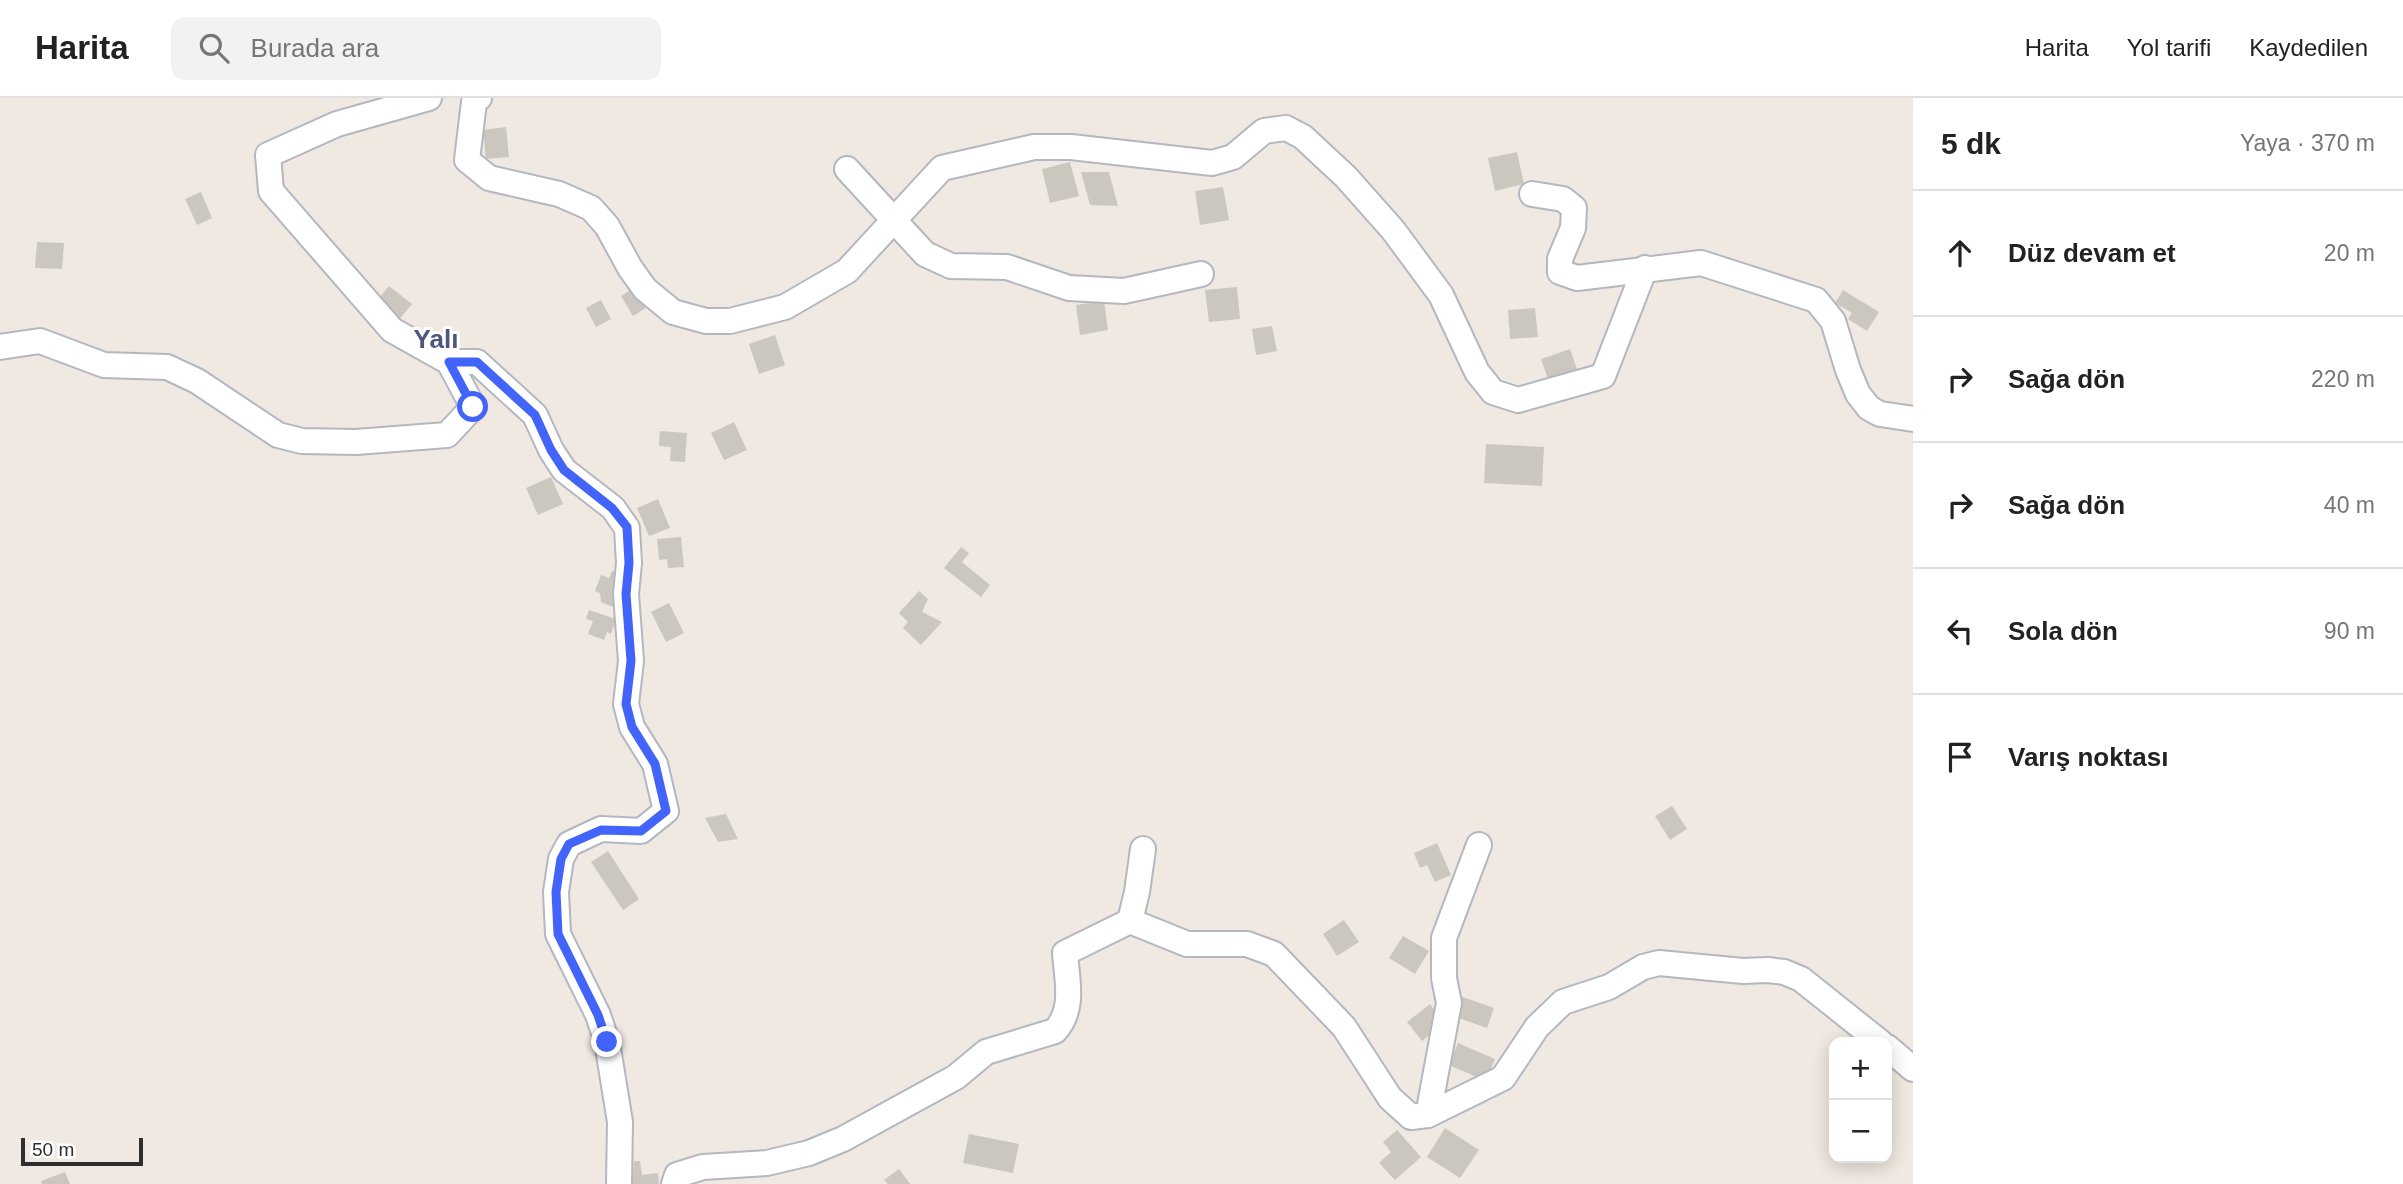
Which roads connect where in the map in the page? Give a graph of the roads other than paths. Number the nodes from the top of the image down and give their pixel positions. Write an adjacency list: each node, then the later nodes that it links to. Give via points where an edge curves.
1 (429, 98): 9 (street, via 337,124 268,155 271,191 383,320 392,330)
2 (472, 99): 5 (street, via 467,160 488,178 559,194 591,208 645,289 673,312 706,321 730,321 785,307 848,271)
3 (848, 169): 5 (street)
4 (1532, 194): 6 (street, via 1563,199 1574,208 1560,272 1577,278)
5 (894, 220): 6 (street, via 942,168 1034,147 1212,163 1233,157 1264,131 1286,128 1303,137 1346,177 1393,230 1441,295 1477,372 1493,392 1518,400 1603,376); 7 (street, via 925,254 951,266 1007,267 1069,288 1124,291)
6 (1645, 268): 10 (street, via 1701,263 1816,300 1833,321 1848,370 1869,408)
7 (1201, 274)
8 (0, 347): 9 (street, via 40,341 104,365 167,367 197,381 278,435 302,441 447,435 473,407)
9 (449, 362): 18 (street, via 477,362 535,415 564,470 612,508 627,527 631,661 626,704 632,727 655,764 666,811 641,831 601,830 569,844 561,859 556,892 558,934 607,1042 620,1122)
10 (1913, 419)
11 (1479, 845): 17 (street, via 1444,938 1449,1003)
12 (1143, 849): 13 (street)
13 (1130, 921): 17 (street, via 1187,944 1247,944 1275,954 1344,1027 1390,1098 1410,1117); 19 (street, via 1065,953 1069,1002 1055,1031 986,1052 956,1077 809,1153 767,1163 703,1167 677,1175)
14 (1875, 1037): 17 (street, via 1801,979 1784,972 1659,963 1563,1002 1537,1027 1503,1078)
15 (1892, 1051): 16 (street)
16 (1913, 1069)
17 (1428, 1115)
18 (619, 1184)
19 (674, 1184)

